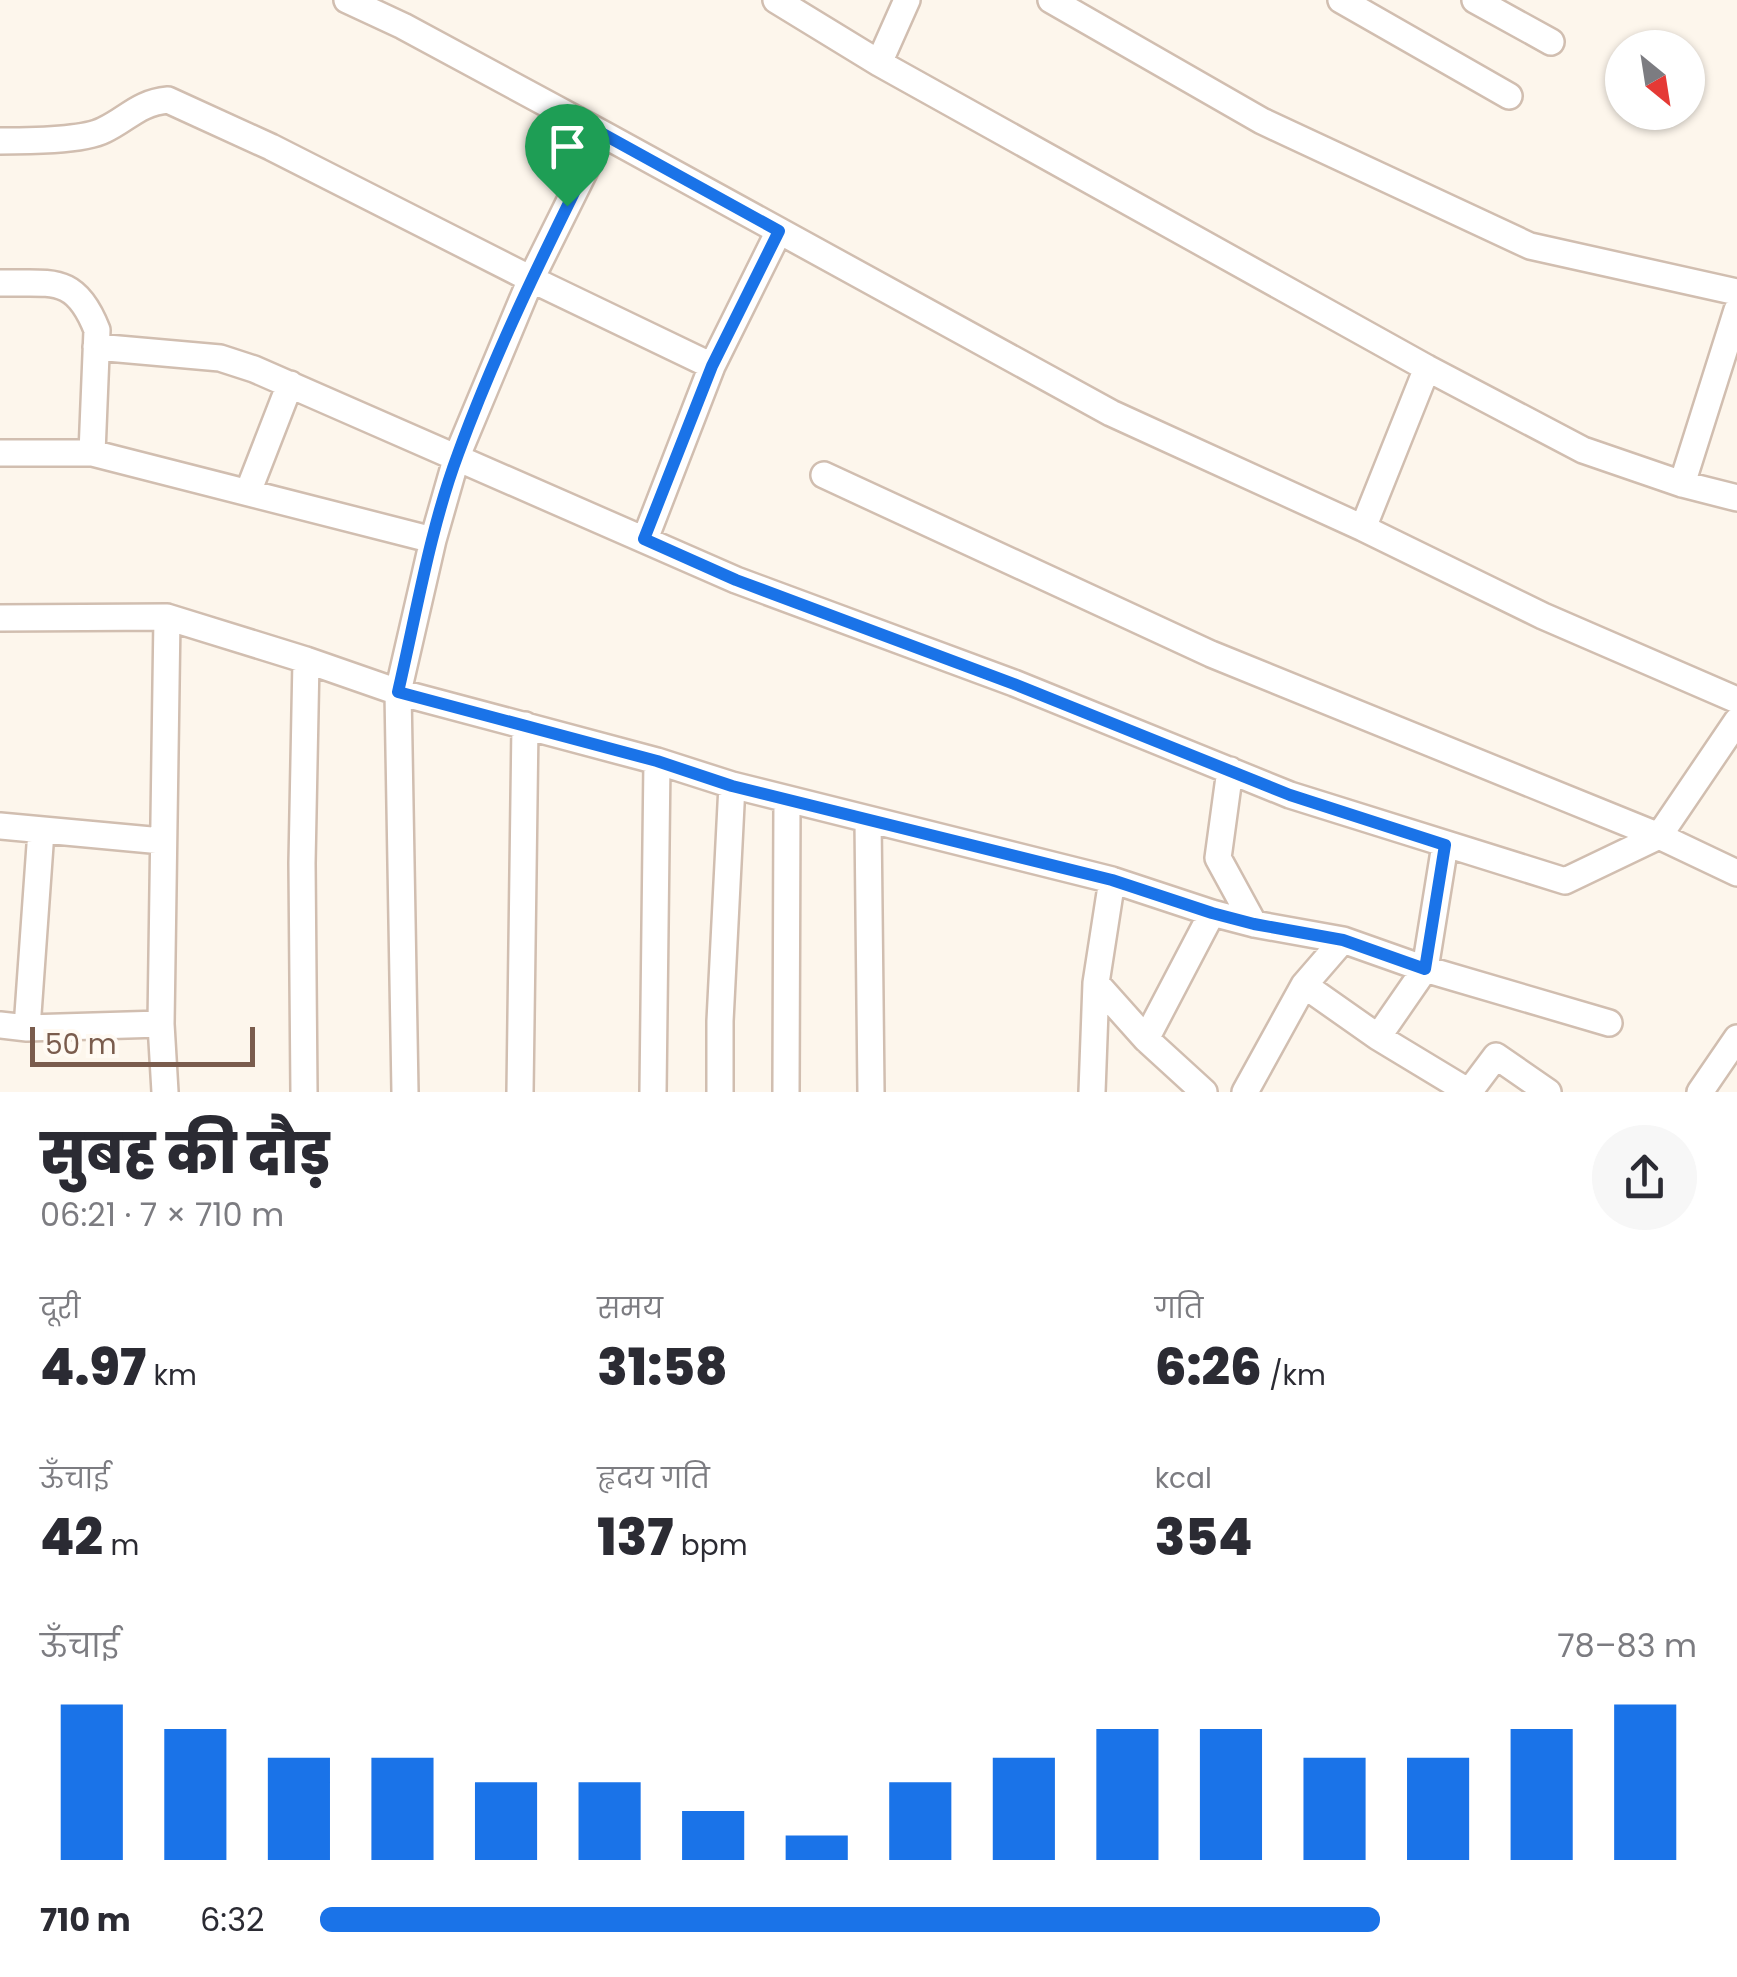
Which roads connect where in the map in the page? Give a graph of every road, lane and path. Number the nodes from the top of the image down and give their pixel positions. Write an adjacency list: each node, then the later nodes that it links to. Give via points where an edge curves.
1 (346, 0): 10 (street)
2 (776, 0): 8 (street)
3 (906, 0): 8 (street)
4 (1051, 0): 15 (street, via 1262,121 1530,246)
5 (1341, 0): 9 (street)
6 (1475, 0): 7 (street)
7 (1551, 42)
8 (878, 63): 19 (street)
9 (1510, 96)
10 (603, 134): 12 (street); 13 (street)
11 (0, 141): 13 (street, via 102,132 137,108 168,100)
12 (779, 231): 18 (street); 28 (street, via 1111,413)
13 (530, 279): 18 (street); 23 (street)
14 (0, 282): 17 (street, via 62,284 90,314)
15 (1737, 292)
16 (1737, 310): 25 (street)
17 (96, 346): 20 (street, via 220,358); 22 (street)
18 (712, 366): 29 (street)
19 (1427, 368): 25 (street, via 1583,450); 28 (street)
20 (290, 384): 23 (street); 26 (street)
21 (0, 452): 22 (street)
22 (92, 453): 26 (street)
23 (457, 456): 29 (street); 30 (street)
24 (824, 475): 45 (street, via 1211,654)
25 (1682, 484): 27 (street)
26 (248, 492): 30 (street)
27 (1737, 498)
28 (1363, 528): 35 (street)
29 (644, 539): 39 (street)
30 (433, 540): 34 (street)
31 (167, 617): 32 (street); 33 (street); 46 (street)
32 (0, 618)
33 (306, 660): 34 (street); 64 (street)
34 (398, 692): 37 (street); 65 (street)
35 (1737, 700)
36 (1737, 721): 45 (street)
37 (525, 725): 38 (street); 66 (street)
38 (657, 761): 40 (street); 67 (street)
39 (1230, 770): 47 (street); 51 (street, via 1218,858)
40 (732, 786): 41 (street); 68 (street)
41 (787, 799): 42 (street); 69 (street)
42 (868, 820): 49 (street); 70 (street)
43 (0, 826): 44 (street)
44 (41, 831): 46 (street); 59 (street)
45 (1659, 836): 47 (street, via 1565,882); 48 (street)
46 (162, 841): 57 (street)
47 (1445, 845): 53 (street)
48 (1737, 873)
49 (1112, 880): 50 (street); 54 (street)
50 (1212, 913): 51 (street); 62 (street)
51 (1254, 924): 52 (street)
52 (1343, 940): 53 (street); 55 (street)
53 (1425, 969): 56 (street); 60 (street)
54 (1096, 983): 62 (street); 71 (street)
55 (1304, 985): 60 (street); 73 (street)
56 (1609, 1023)
57 (161, 1024): 59 (street); 63 (street)
58 (0, 1025): 59 (street)
59 (27, 1028)
60 (1378, 1037): 74 (street)
61 (1737, 1038): 76 (street)
62 (1146, 1039): 72 (street)
63 (165, 1092)
64 (304, 1092)
65 (405, 1092)
66 (520, 1092)
67 (653, 1092)
68 (720, 1092)
69 (786, 1092)
70 (871, 1092)
71 (1092, 1092)
72 (1204, 1092)
73 (1245, 1092)
74 (1469, 1092): 75 (street, via 1496,1056)
75 (1548, 1092)
76 (1700, 1092)

